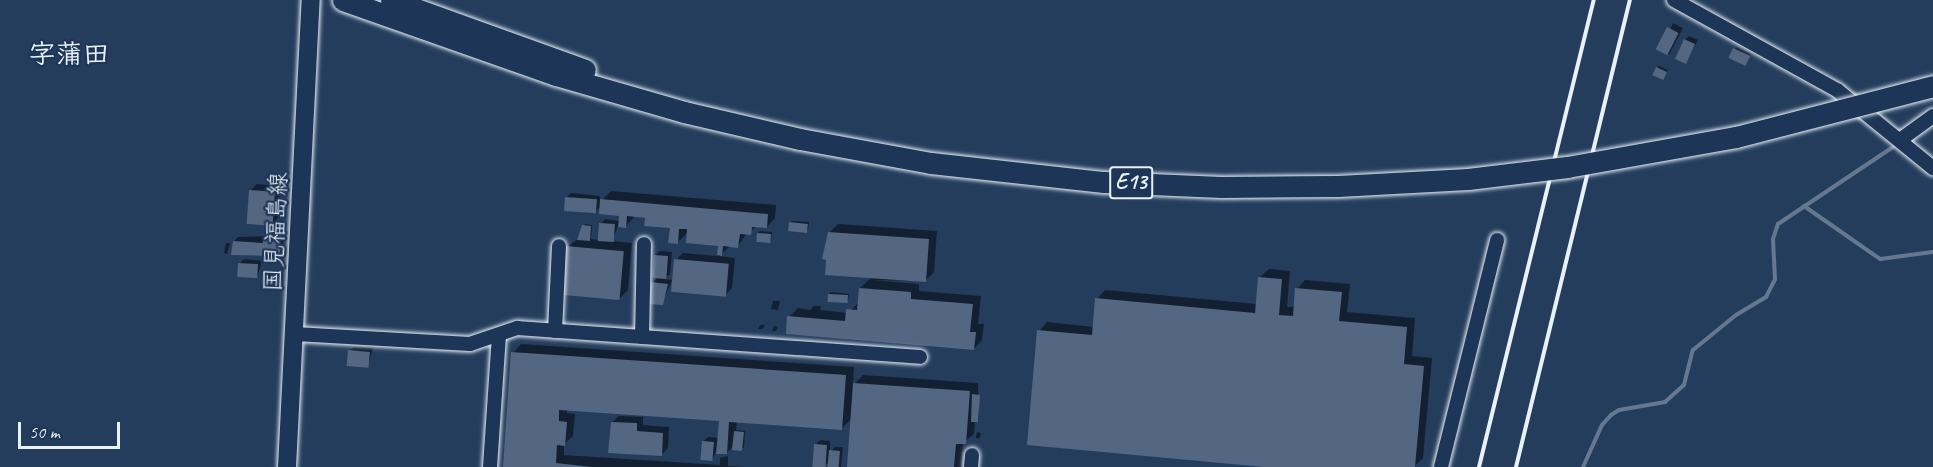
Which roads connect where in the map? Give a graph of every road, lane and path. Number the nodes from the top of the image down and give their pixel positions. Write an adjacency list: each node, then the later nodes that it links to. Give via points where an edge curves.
1 (311, 0): 14 (main road, 国見福島線)
2 (343, 0): 6 (highway, E13, bridge, via 556,75 684,112 800,139 932,163 1104,182 1338,186 1468,179 1567,167 1736,137)
3 (391, 0): 5 (highway, E13, bridge, via 670,96 918,149 1111,171 1338,174 1504,162 1700,133)
4 (1674, 0): 8 (street, via 1837,90)
5 (1933, 73)
6 (1933, 86)
7 (1933, 116): 8 (street)
8 (1899, 140): 9 (street)
9 (1933, 168)
10 (1497, 240): 20 (street)
11 (644, 244): 16 (street)
12 (559, 246): 13 (street)
13 (555, 331): 15 (street, via 517,328); 16 (street)
14 (295, 334): 15 (street, via 470,344); 18 (main road, 国見福島線)
15 (499, 335): 19 (street)
16 (642, 337): 17 (street)
17 (920, 357)
18 (287, 467)
19 (490, 467)
20 (1441, 467)

